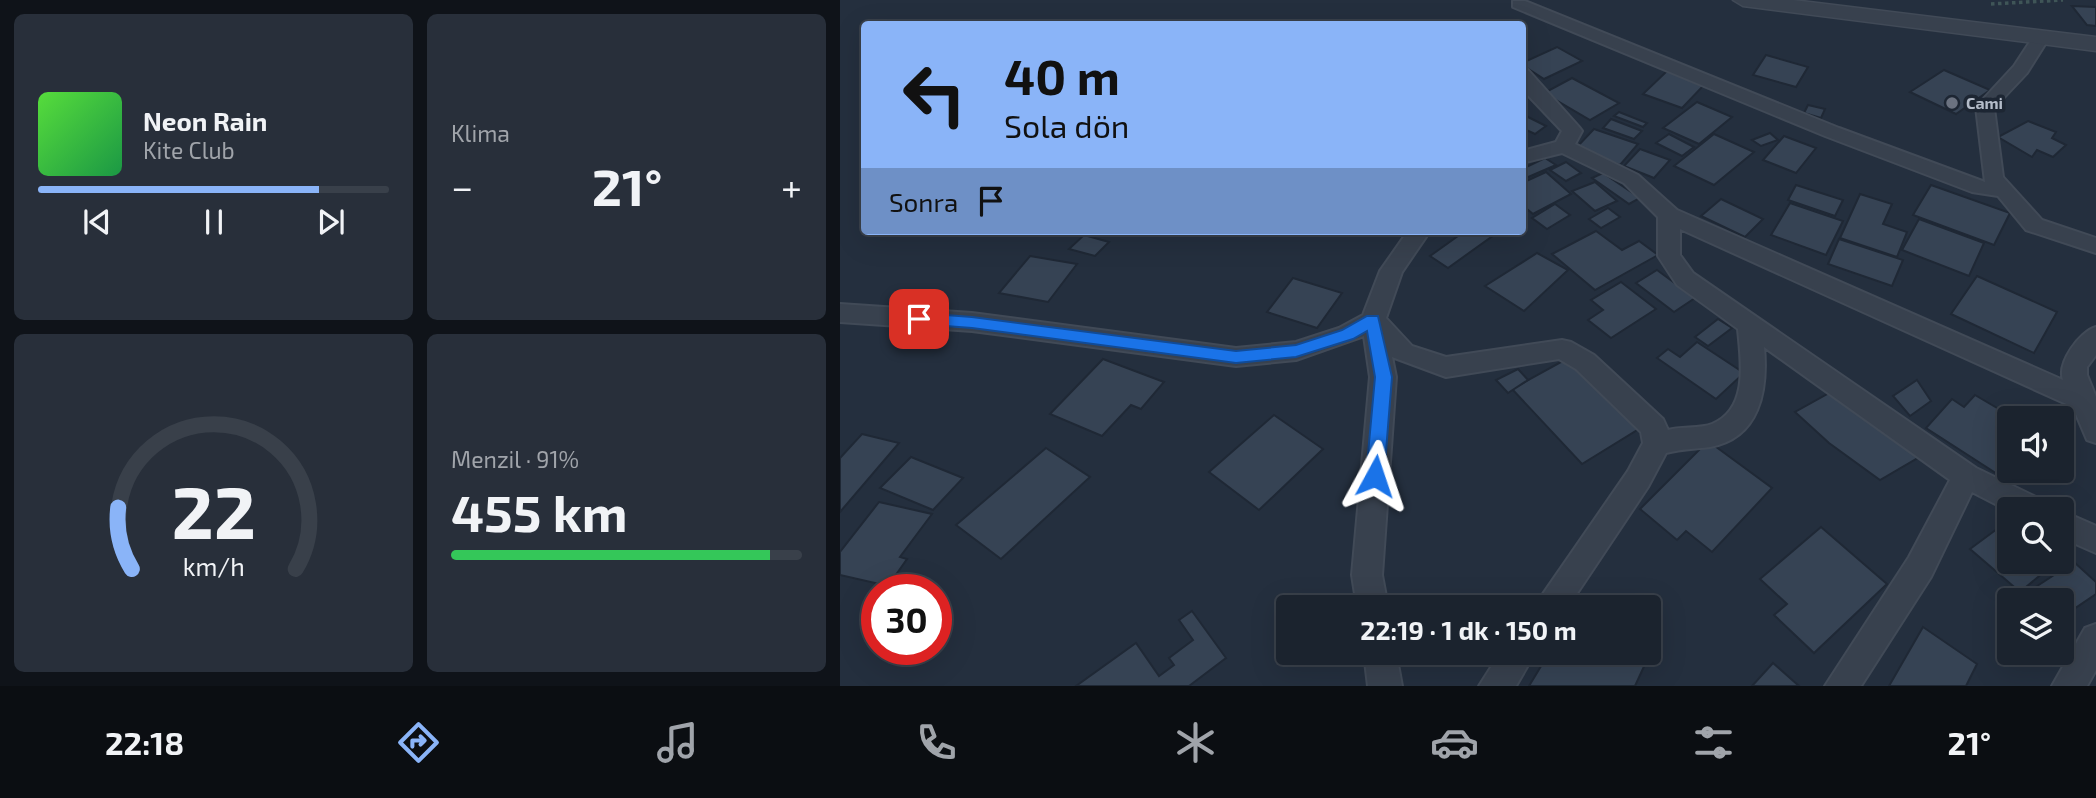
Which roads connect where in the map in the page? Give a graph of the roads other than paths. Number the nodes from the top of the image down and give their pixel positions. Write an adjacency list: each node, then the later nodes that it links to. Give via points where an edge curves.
1 (1743, 0): 3 (street)
2 (1517, 10): 8 (street, via 1979,187)
3 (2041, 38): 4 (street); 8 (street, via 2021,69 1985,107 1993,178)
4 (2096, 44)
5 (1526, 79): 6 (street, via 1562,114 1572,131)
6 (1564, 146): 7 (street); 9 (street, via 1631,179)
7 (1526, 156)
8 (2005, 191): 11 (street, via 2034,225)
9 (1669, 215): 14 (street, via 1669,256 1685,279); 16 (street)
10 (1416, 235): 13 (street, via 1391,271)
11 (2096, 246)
12 (840, 313): 13 (street, via 972,322 1236,357 1296,351 1348,334)
13 (1373, 320): 18 (street, via 1403,354 1446,367 1562,349 1585,362 1639,412 1654,428); 23 (street, via 1383,377 1367,575)
14 (1750, 324): 18 (street, via 1755,385 1736,424 1715,435); 19 (street)
15 (2096, 336): 16 (street, via 2075,365 2074,375)
16 (2085, 401): 17 (street)
17 (2096, 432)
18 (1657, 444): 24 (street)
19 (1966, 476): 20 (street); 30 (street, via 1920,567)
20 (2008, 497)
21 (2074, 530): 22 (street)
22 (2096, 540)
23 (1371, 595)
24 (1558, 595)
25 (2096, 639): 31 (street)
26 (1382, 665): 28 (street)
27 (1511, 665): 29 (street)
28 (1385, 686)
29 (1496, 686)
30 (1842, 686)
31 (2068, 686)

